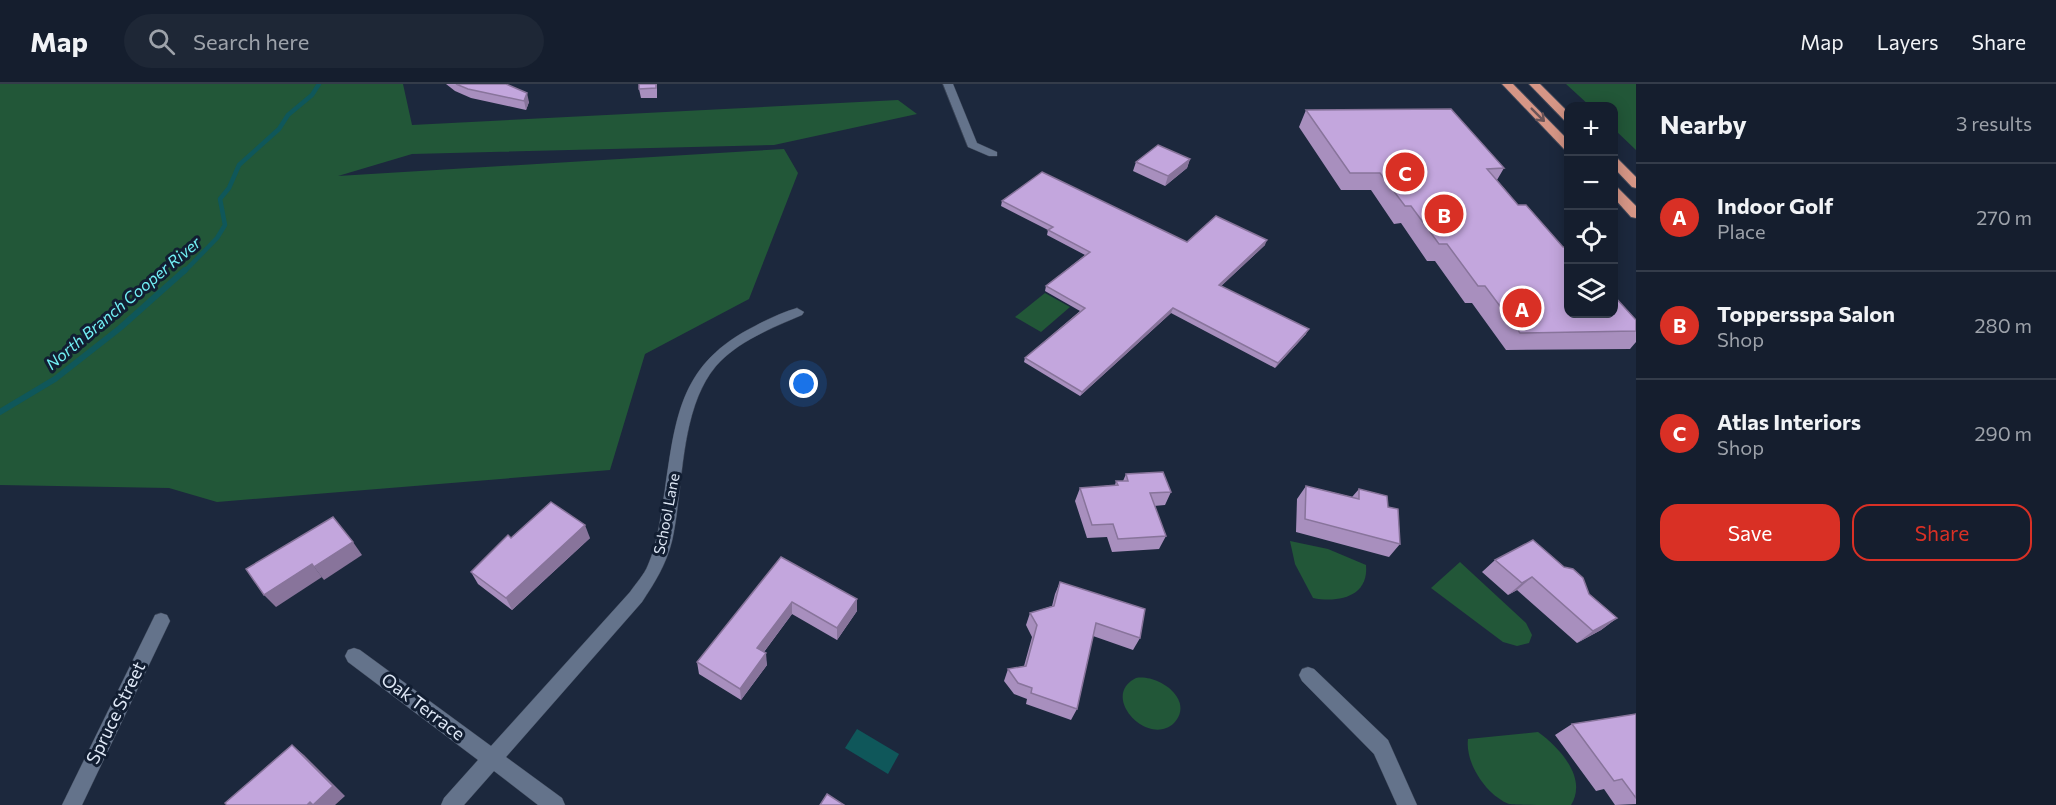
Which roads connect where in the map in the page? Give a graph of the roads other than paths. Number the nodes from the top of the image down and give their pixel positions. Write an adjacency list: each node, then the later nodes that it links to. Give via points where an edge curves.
1 (948, 84): 6 (street, via 972,145)
2 (1507, 84): 5 (highway, one-way to 5)
3 (1534, 84): 4 (highway)
4 (1564, 113)
5 (1564, 141)
6 (993, 154)
7 (1618, 166): 8 (highway)
8 (1636, 184)
9 (1618, 195): 10 (highway)
10 (1636, 214)
11 (797, 312): 15 (street, School Lane, via 751,332 709,364 693,389 656,567 636,597)
12 (161, 621): 16 (street, Spruce Street)
13 (354, 656): 15 (street, Oak Terrace)
14 (1308, 675): 19 (street, via 1381,747)
15 (493, 759): 17 (street, School Lane); 18 (street, Oak Terrace)
16 (72, 805)
17 (451, 805)
18 (555, 805)
19 (1407, 805)

